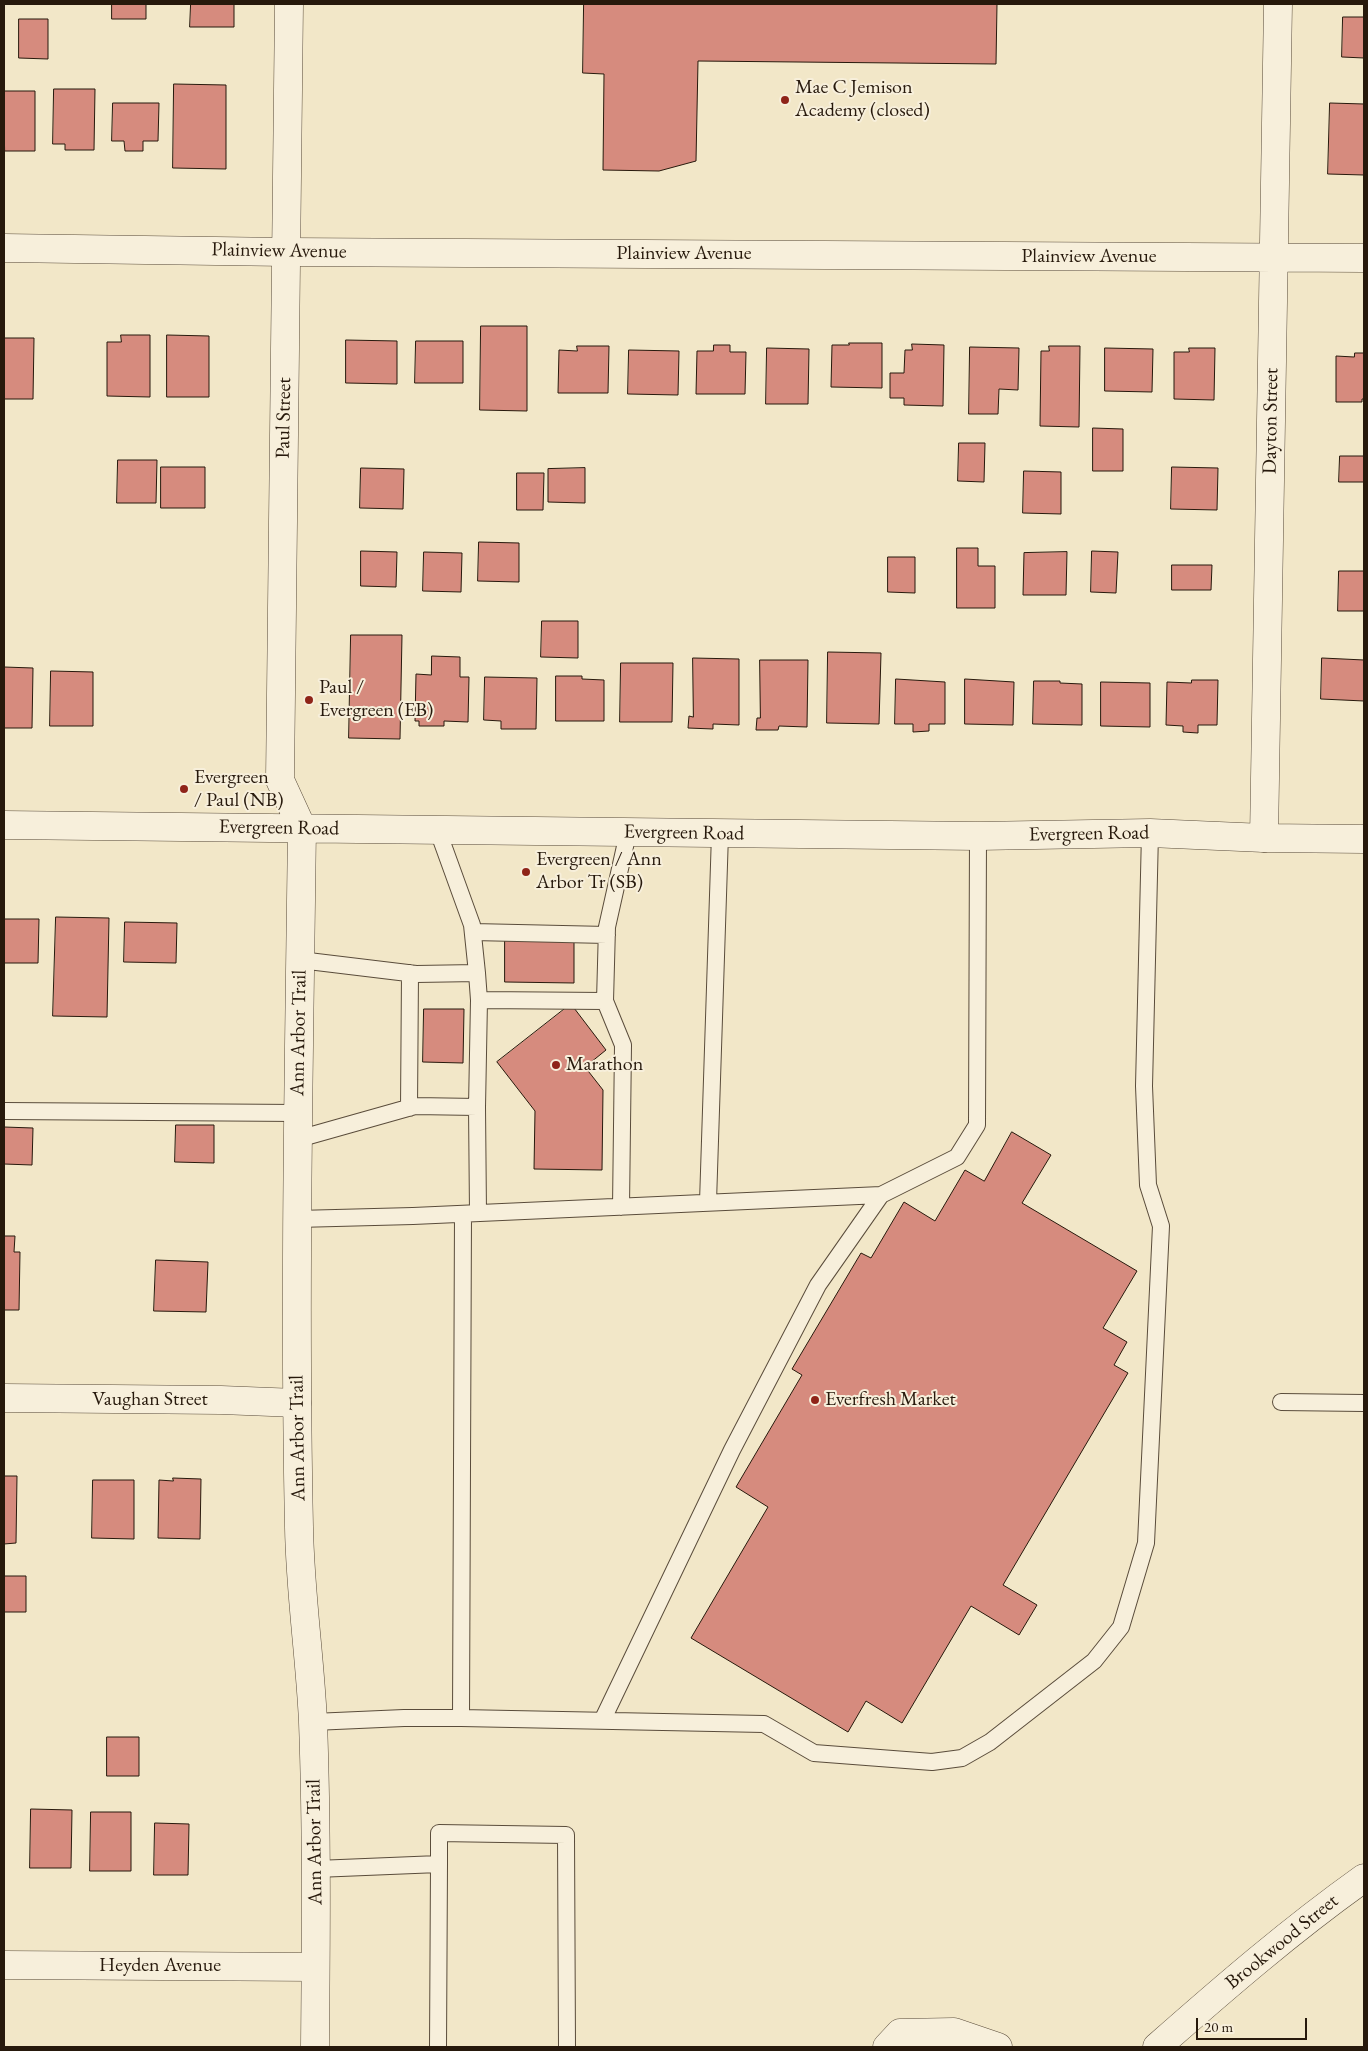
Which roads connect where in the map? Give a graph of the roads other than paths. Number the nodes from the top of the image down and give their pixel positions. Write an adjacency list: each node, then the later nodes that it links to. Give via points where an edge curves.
1 (290, 4): 4 (street, Paul Street)
2 (1278, 4): 5 (street, Dayton Street)
3 (4, 248): 4 (street, Plainview Avenue)
4 (286, 252): 5 (street, Plainview Avenue); 8 (street, Paul Street, via 280,780)
5 (1273, 258): 6 (street, Plainview Avenue); 14 (street, Dayton Street)
6 (1364, 258)
7 (4, 825): 8 (street, Evergreen Road)
8 (302, 828): 9 (street, Evergreen Road); 18 (street, Ann Arbor Trail)
9 (438, 831): 10 (street, Evergreen Road); 16 (lane)
10 (628, 833): 12 (street, Evergreen Road); 17 (lane)
11 (1150, 833): 13 (street, Evergreen Road); 14 (street, Evergreen Road); 38 (lane, via 1144,1086 1148,1185 1161,1226 1146,1543 1120,1627 1094,1661 990,1742 962,1758 932,1762 814,1753 764,1724)
12 (720, 834): 13 (street, Evergreen Road); 29 (lane)
13 (978, 836): 28 (lane, via 977,1125 957,1157)
14 (1264, 838): 15 (street, Evergreen Road)
15 (1364, 839)
16 (473, 932): 17 (lane); 20 (lane)
17 (607, 935): 22 (lane)
18 (300, 960): 19 (lane); 26 (street, Ann Arbor Trail)
19 (410, 973): 20 (lane); 24 (lane)
20 (477, 973): 21 (lane)
21 (479, 1000): 22 (lane); 23 (lane)
22 (605, 1001): 30 (lane, via 623,1045)
23 (477, 1107): 24 (lane); 31 (lane)
24 (409, 1108): 27 (lane)
25 (4, 1111): 26 (lane)
26 (298, 1112): 27 (street, Ann Arbor Trail)
27 (298, 1139): 32 (street, Ann Arbor Trail)
28 (881, 1195): 29 (lane); 38 (lane, via 818,1285 732,1450)
29 (708, 1202): 30 (lane)
30 (621, 1207): 31 (lane)
31 (470, 1214): 32 (lane); 37 (lane)
32 (297, 1219): 36 (street, Ann Arbor Trail)
33 (4, 1398): 36 (street, Vaughan Street)
34 (1281, 1402): 35 (lane)
35 (1364, 1402)
36 (297, 1403): 39 (street, Ann Arbor Trail, via 299,1532)
37 (461, 1718): 38 (lane); 39 (lane)
38 (602, 1721)
39 (313, 1722): 41 (street, Ann Arbor Trail)
40 (439, 1864): 41 (lane); 46 (lane); 47 (lane, via 439,1833 566,1835)
41 (316, 1869): 44 (street, Ann Arbor Trail)
42 (1364, 1878): 50 (street, Brookwood Street, via 1261,1956)
43 (4, 1965): 44 (street, Heyden Avenue)
44 (315, 1967): 45 (street, Ann Arbor Trail)
45 (315, 2047)
46 (438, 2047)
47 (567, 2047)
48 (887, 2047): 49 (street, via 900,2033 954,2032)
49 (998, 2047)
50 (1157, 2047)

